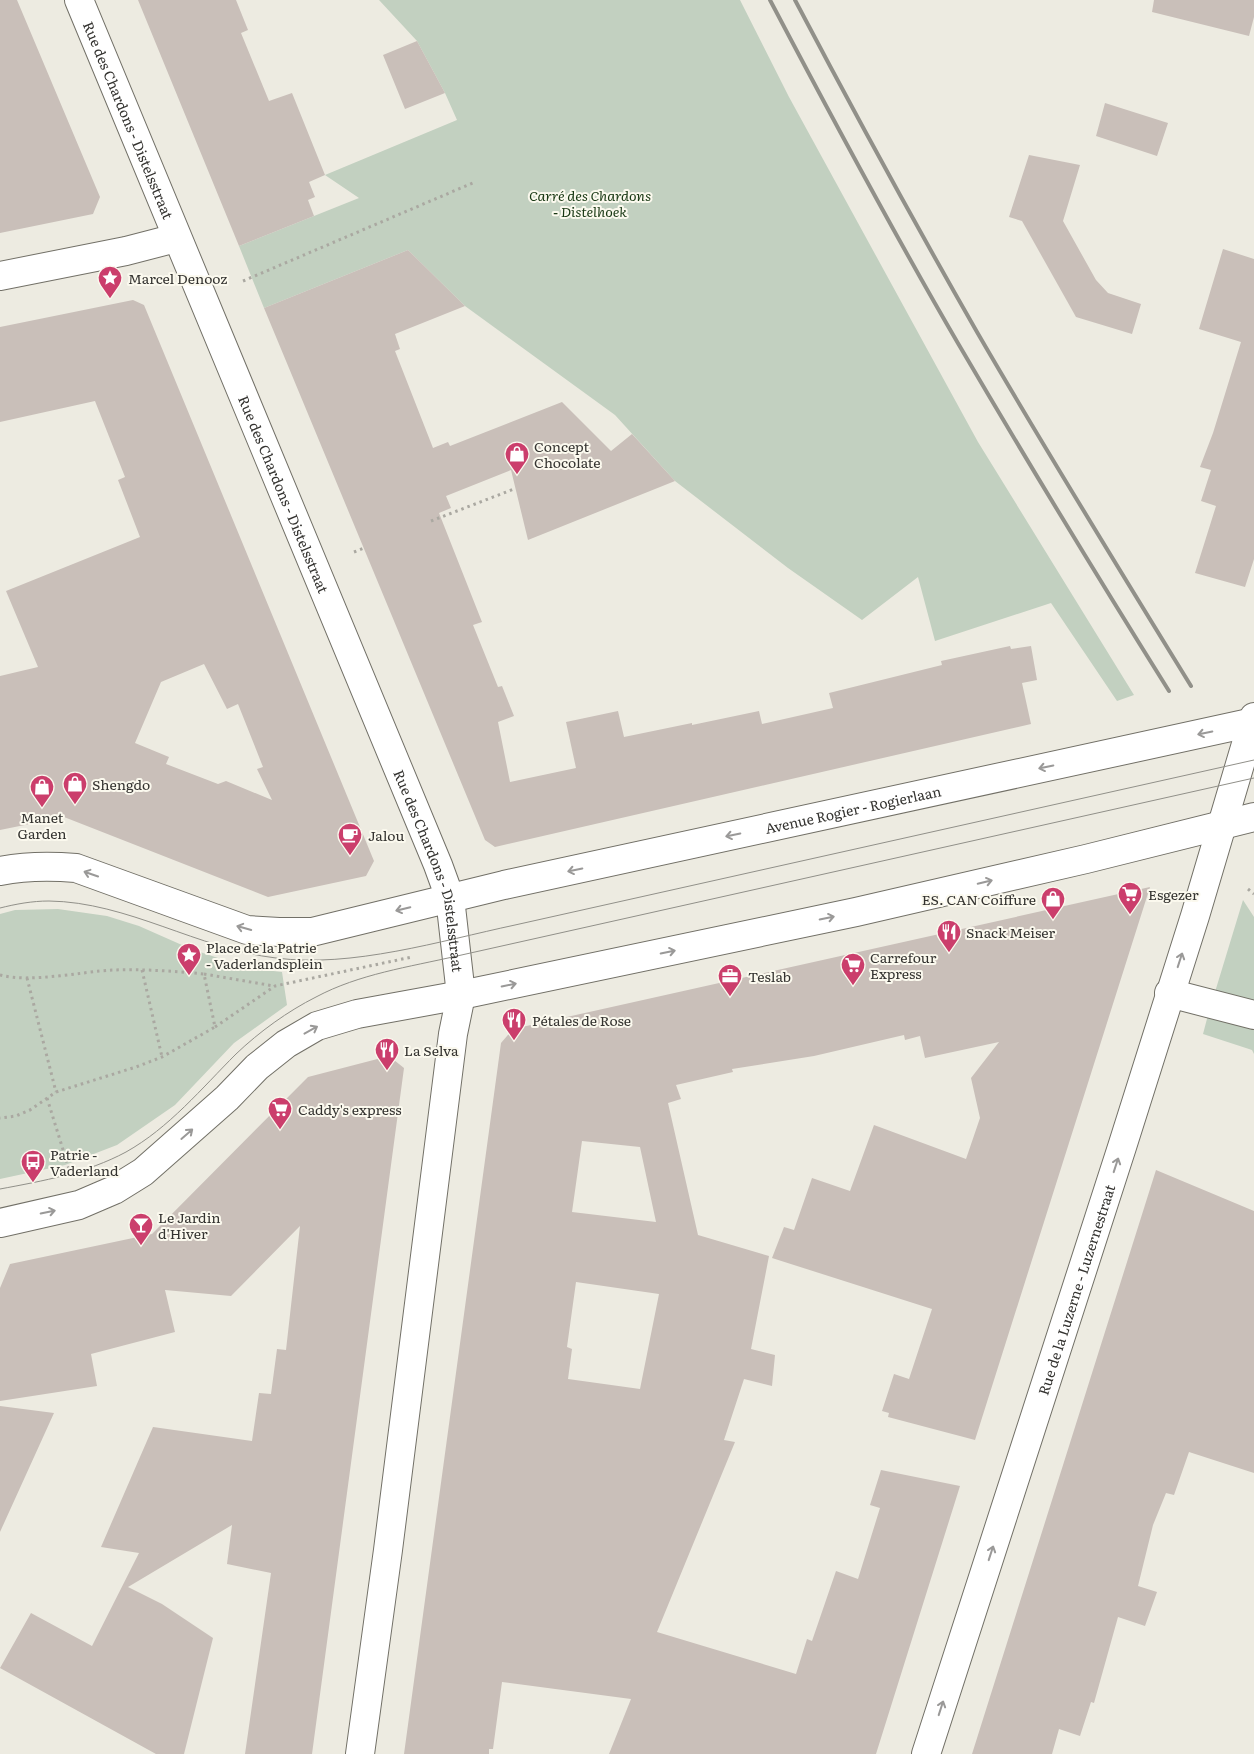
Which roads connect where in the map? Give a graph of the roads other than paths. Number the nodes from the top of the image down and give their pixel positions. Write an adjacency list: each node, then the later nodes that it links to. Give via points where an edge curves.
1 (79, 0): 2 (street, Rue des Chardons - Distelsstraat)
2 (176, 238): 3 (street); 8 (street, Rue des Chardons - Distelsstraat)
3 (0, 276)
4 (1254, 721): 6 (street, Rue de la Luzerne - Luzernestraat); 8 (street, Avenue Rogier - Rogierlaan, one-way to 8)
5 (1254, 817): 6 (street)
6 (1222, 825): 9 (street, Rue de la Luzerne - Luzernestraat, one-way to 6); 10 (street, one-way to 6, via 856,912)
7 (0, 871): 8 (street, one-way to 7, via 312,932 279,932 247,930 76,868 45,866)
8 (450, 898): 10 (street, Rue des Chardons - Distelsstraat)
9 (1169, 993): 11 (street); 14 (street, Rue de la Luzerne - Luzernestraat, one-way to 9)
10 (461, 995): 12 (street, one-way to 10, via 79,1206 143,1172 257,1067 286,1044 317,1026 357,1014); 13 (street, Rue des Chardons - Distelsstraat, via 453,1034)
11 (1254, 1015)
12 (0, 1223)
13 (360, 1754)
14 (926, 1754)

